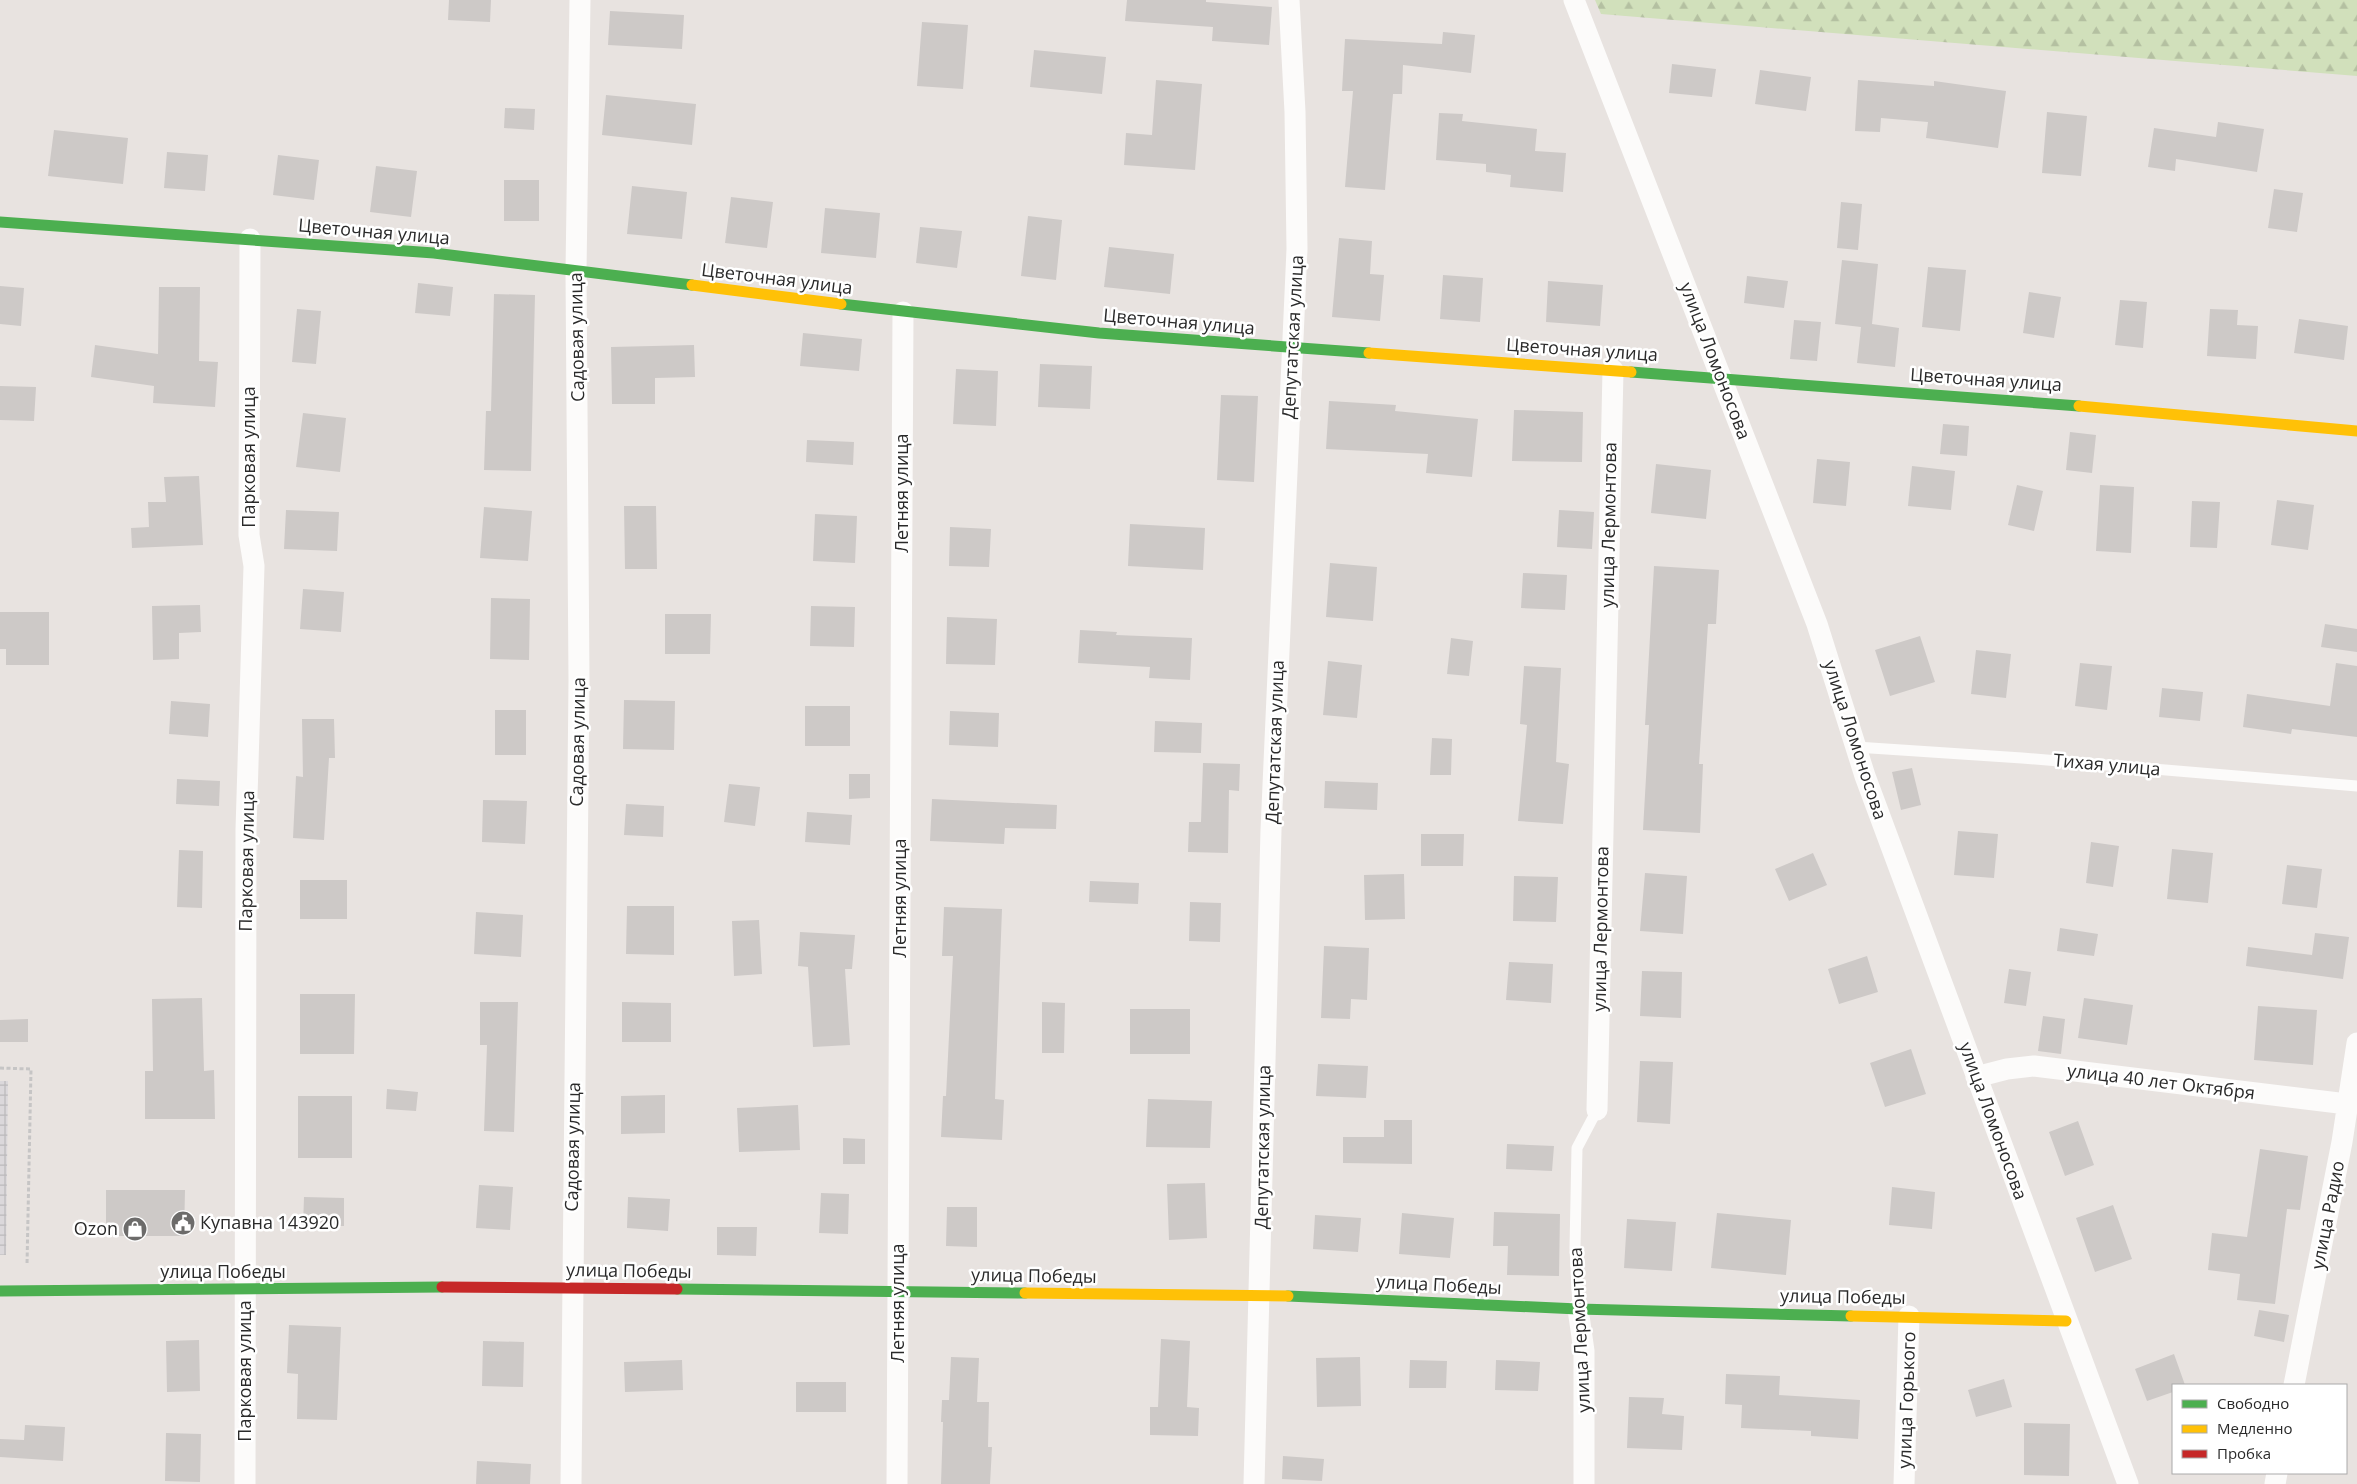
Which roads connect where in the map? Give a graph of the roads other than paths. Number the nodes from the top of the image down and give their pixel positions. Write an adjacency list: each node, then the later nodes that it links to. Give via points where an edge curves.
1 (580, 0): 6 (street, Садовая улица)
2 (1289, 0): 8 (street, Депутатская улица, via 1297,249)
3 (1574, 0): 10 (street, улица Ломоносова)
4 (0, 222): 5 (street, Цветочная улица)
5 (250, 239): 6 (street, Цветочная улица, via 434,253); 19 (street, Парковая улица, via 249,535 254,566 246,830)
6 (576, 272): 7 (street, Цветочная улица); 18 (street, Садовая улица, via 579,680)
7 (902, 312): 8 (street, Цветочная улица, via 1099,333); 21 (street, Летняя улица)
8 (1292, 348): 9 (street, Цветочная улица); 22 (street, Депутатская улица, via 1271,830)
9 (1613, 370): 10 (street, Цветочная улица); 17 (street, улица Лермонтова)
10 (1721, 377): 11 (street, Цветочная улица); 12 (street, улица Ломоносова, via 1817,624)
11 (2357, 431)
12 (1856, 747): 13 (lane, Тихая улица); 15 (street, улица Ломоносова)
13 (2357, 786)
14 (2357, 1043): 16 (street, улица Радио)
15 (1976, 1077): 16 (street, улица 40 лет Октября, via 2034,1066); 25 (street, улица Ломоносова)
16 (2347, 1104): 26 (street, улица Радио)
17 (1596, 1110): 23 (lane, улица Лермонтова, via 1577,1148 1575,1248)
18 (572, 1288): 19 (street, улица Победы); 21 (street, улица Победы); 28 (street, Садовая улица)
19 (245, 1289): 20 (street, улица Победы); 27 (street, Парковая улица)
20 (0, 1291)
21 (899, 1291): 22 (street, улица Победы); 29 (street, Летняя улица)
22 (1260, 1295): 23 (street, улица Победы); 30 (street, Депутатская улица)
23 (1578, 1309): 24 (street, улица Победы); 31 (street, улица Лермонтова, via 1584,1352)
24 (1909, 1316): 25 (street, улица Победы); 32 (street, улица Горького)
25 (2066, 1321): 33 (street, улица Ломоносова)
26 (2294, 1384)
27 (246, 1484)
28 (571, 1484)
29 (897, 1484)
30 (1254, 1484)
31 (1584, 1484)
32 (1904, 1484)
33 (2128, 1484)

